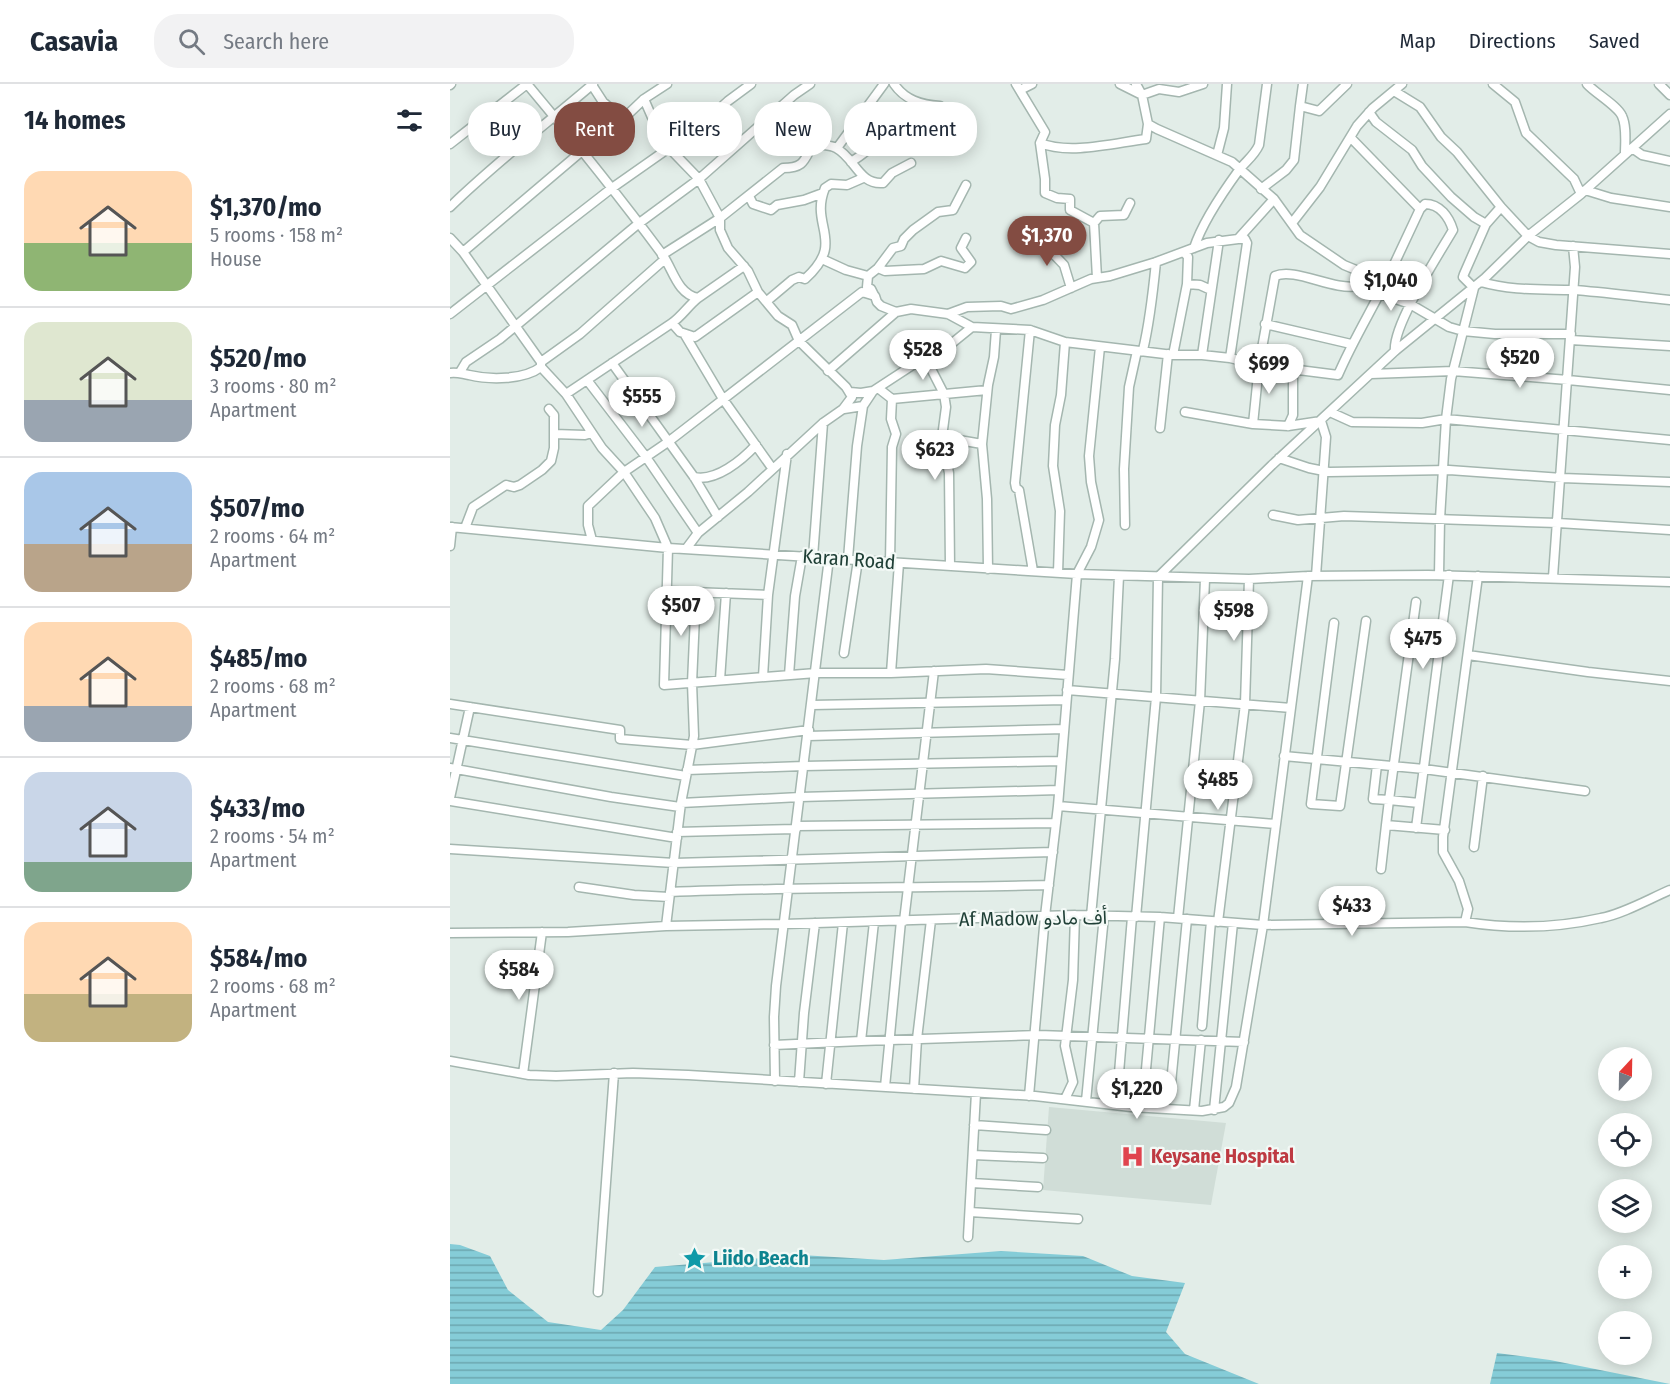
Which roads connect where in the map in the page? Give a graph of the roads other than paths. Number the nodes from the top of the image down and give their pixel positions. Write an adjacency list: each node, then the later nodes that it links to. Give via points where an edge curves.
1 (527, 84): 33 (street); 39 (street)
2 (592, 84): 24 (street, via 603,102 623,119); 25 (street)
3 (667, 84): 24 (street)
4 (752, 84): 26 (street)
5 (810, 84): 27 (street)
6 (884, 84): 41 (street)
7 (894, 84): 28 (street)
8 (1032, 84): 20 (street)
9 (1120, 84): 22 (street)
10 (1136, 84): 22 (street)
11 (1203, 84): 22 (street, via 1179,92 1159,89)
12 (1227, 84): 43 (street, via 1224,128)
13 (1267, 84): 53 (street, via 1259,145)
14 (1303, 84): 30 (street)
15 (1346, 84): 30 (street, via 1319,111)
16 (1402, 84): 21 (street)
17 (1493, 84): 59 (street, via 1515,102 1526,133)
18 (1587, 84): 42 (street, via 1622,116)
19 (1659, 84): 23 (street)
20 (1018, 87): 38 (street, via 1045,132)
21 (1394, 91): 31 (street); 66 (street, via 1420,107)
22 (1142, 95): 35 (street)
23 (1670, 95)
24 (644, 99): 29 (street)
25 (572, 102)
26 (726, 102)
27 (786, 102)
28 (916, 102)
29 (647, 106)
30 (1300, 106): 58 (street, via 1294,160)
31 (1369, 112): 37 (street); 62 (street, via 1412,150)
32 (1670, 114): 42 (street)
33 (554, 116)
34 (554, 118): 65 (street, via 490,168)
35 (1149, 124): 38 (street, via 1146,139 1073,148 1052,148); 43 (street)
36 (754, 131): 55 (street)
37 (1351, 138): 68 (street); 72 (street)
38 (1040, 143): 71 (street, via 1045,193 1070,199 1070,210)
39 (450, 144)
40 (832, 147): 41 (street)
41 (837, 148): 51 (street)
42 (1628, 151): 50 (street); 59 (street)
43 (1217, 155): 53 (street)
44 (576, 156): 83 (street)
45 (586, 156): 57 (street)
46 (658, 156): 57 (street)
47 (677, 156): 55 (street)
48 (806, 156): 61 (street, via 802,164 783,168)
49 (860, 156): 51 (street)
50 (1670, 161)
51 (851, 162): 54 (street)
52 (911, 163): 54 (street, via 883,183)
53 (1240, 169): 58 (street); 82 (street, via 1203,225)
54 (863, 178): 60 (street, via 847,185 831,184)
55 (699, 179): 70 (street); 73 (street)
56 (966, 185): 90 (street, via 953,210 938,212 913,230)
57 (612, 188): 73 (street); 97 (street)
58 (1261, 189): 63 (street)
59 (1583, 192): 67 (street); 75 (street)
60 (823, 193): 61 (street, via 777,204 771,210 753,204); 87 (street, via 821,222 826,243)
61 (749, 196): 70 (street)
62 (1451, 197): 69 (street); 74 (street)
63 (1274, 199): 72 (street); 79 (street)
64 (1130, 202): 71 (street, via 1124,215 1100,216)
65 (450, 207)
66 (1501, 207): 74 (street); 75 (street)
67 (1670, 207)
68 (1420, 209): 69 (street, via 1431,204); 92 (street)
69 (1441, 210): 108 (street, via 1453,230)
70 (720, 218): 86 (street); 89 (street, via 720,230 728,248)
71 (1094, 223): 94 (street)
72 (1292, 223): 91 (street, via 1300,235 1329,256)
73 (638, 224): 86 (street); 115 (street)
74 (1486, 224): 96 (street, via 1463,277)
75 (1528, 236): 81 (street, via 1539,242); 96 (street)
76 (450, 238): 83 (street)
77 (966, 238): 90 (street, via 961,248 971,262 965,268 941,261 924,269)
78 (1038, 238): 99 (street, via 1064,265)
79 (1238, 238): 80 (street); 132 (street, via 1248,243)
80 (1219, 240): 82 (street); 100 (street)
81 (1573, 246): 85 (street); 101 (street)
82 (1194, 248): 84 (street)
83 (463, 252): 97 (street)
84 (1184, 252): 88 (street); 95 (street, via 1188,257)
85 (1670, 254)
86 (664, 257): 105 (street, via 678,283); 134 (street)
87 (822, 259): 93 (street); 107 (street, via 805,279 792,280)
88 (1156, 262): 94 (street); 127 (street, via 1150,323)
89 (744, 266): 102 (street); 105 (street)
90 (878, 268): 93 (street)
91 (1360, 272): 92 (street); 98 (street, via 1362,280)
92 (1390, 273): 103 (street)
93 (868, 276): 104 (street, via 867,287)
94 (1097, 278): 99 (street)
95 (1187, 284): 100 (street); 129 (street)
96 (1477, 285): 101 (street); 112 (street); 119 (street)
97 (487, 286): 110 (street); 115 (street)
98 (1358, 286): 103 (street); 114 (street, via 1350,288 1278,274)
99 (1071, 288): 111 (street, via 1011,309 967,307)
100 (1211, 290): 130 (street)
101 (1574, 291): 106 (street); 121 (street)
102 (758, 292): 107 (street); 120 (street, via 695,337)
103 (1380, 294): 108 (street); 124 (street)
104 (874, 296): 109 (street, via 881,306); 122 (street, via 862,292)
105 (698, 298): 113 (street)
106 (1670, 300)
107 (767, 301): 122 (street, via 778,316 792,325)
108 (1410, 304): 112 (street); 128 (street, via 1394,342)
109 (896, 312): 111 (street, via 911,309); 137 (street)
110 (450, 314)
111 (948, 314): 116 (street)
112 (1434, 320): 119 (street); 128 (street)
113 (672, 324): 120 (street); 133 (street)
114 (1265, 324): 124 (street); 135 (street)
115 (515, 325): 134 (street); 139 (street, via 466,362)
116 (972, 327): 117 (street); 131 (street, via 951,344)
117 (996, 330): 118 (street); 145 (street)
118 (1030, 330): 123 (street); 204 (street, via 1016,488)
119 (1463, 331): 121 (street); 138 (street)
120 (685, 335): 150 (street)
121 (1571, 337): 125 (street); 142 (street)
122 (799, 341): 137 (street); 150 (street)
123 (1065, 342): 126 (street); 205 (street, via 1053,456 1060,511)
124 (1351, 344): 136 (street, via 1338,375)
125 (1670, 346)
126 (1100, 347): 127 (street); 206 (street, via 1089,456 1099,519)
127 (1140, 350): 129 (street); 186 (street, via 1129,387)
128 (1395, 351): 141 (street)
129 (1170, 354): 130 (street); 162 (street)
130 (1202, 355): 132 (street)
131 (925, 357): 144 (street); 149 (street)
132 (1230, 358): 135 (street)
133 (612, 363): 143 (street); 168 (street)
134 (541, 365): 139 (street, via 528,374 500,379); 148 (street)
135 (1259, 365): 136 (street); 160 (street)
136 (1293, 370): 161 (street, via 1293,415)
137 (828, 371): 147 (street)
138 (1453, 371): 141 (street); 142 (street); 157 (street)
139 (460, 372): 140 (street)
140 (450, 373)
141 (1371, 374): 156 (street)
142 (1568, 380): 146 (street); 163 (street)
143 (587, 381): 148 (street); 172 (street)
144 (876, 389): 147 (street); 151 (street); 152 (street)
145 (987, 390): 149 (street); 169 (street)
146 (1670, 390)
147 (850, 392): 154 (street, via 852,397)
148 (566, 394): 164 (street)
149 (944, 394): 151 (street); 166 (street)
150 (723, 399): 168 (street); 170 (street)
151 (892, 399): 201 (street, via 891,419 897,434 892,447)
152 (862, 406): 154 (street); 199 (street)
153 (549, 409): 165 (street, via 554,415)
154 (843, 409): 159 (street)
155 (1185, 412): 160 (street)
156 (1330, 412): 157 (street, via 1352,422 1422,423); 158 (street)
157 (1446, 419): 163 (street); 175 (street)
158 (1321, 421): 161 (street); 173 (street); 176 (street, via 1326,437)
159 (822, 423): 171 (street); 197 (street)
160 (1253, 424): 161 (street)
161 (1288, 426)
162 (1160, 428)
163 (1565, 431): 167 (street); 179 (street)
164 (592, 433): 165 (street); 177 (street)
165 (554, 434): 188 (street, via 554,448 543,470 518,486 506,485 481,500 473,507)
166 (942, 437): 169 (street); 202 (street, via 949,473)
167 (1670, 440)
168 (668, 442): 172 (street); 178 (street)
169 (982, 444): 203 (street)
170 (756, 446): 174 (street); 178 (street, via 725,470 707,478)
171 (788, 453): 174 (street); 195 (street)
172 (646, 457): 177 (street); 190 (street)
173 (1279, 458): 176 (street); 211 (street)
174 (772, 468): 182 (street)
175 (1442, 470): 176 (street); 179 (street); 184 (street)
176 (1323, 471): 183 (street)
177 (624, 472): 191 (street, via 588,506); 193 (street, via 655,518)
178 (694, 477): 182 (street)
179 (1562, 478): 180 (street); 185 (street)
180 (1670, 482)
181 (1273, 515): 183 (street, via 1298,520)
182 (718, 517): 190 (street)
183 (1320, 518): 184 (street); 209 (street)
184 (1440, 519): 185 (street); 207 (street)
185 (1558, 523): 189 (street); 212 (street)
186 (1125, 525)
187 (451, 527): 188 (street, Karan Road); 192 (street)
188 (465, 528): 191 (street, Karan Road)
189 (1670, 530)
190 (698, 533): 194 (street)
191 (592, 540): 193 (street, Karan Road)
192 (450, 546)
193 (668, 548): 194 (street, Karan Road); 216 (street)
194 (686, 549): 195 (street, Karan Road)
195 (773, 554): 196 (street, Karan Road); 219 (street)
196 (801, 556): 197 (street, Karan Road); 228 (street)
197 (813, 557): 198 (street, Karan Road)
198 (829, 558): 199 (street, Karan Road); 226 (street)
199 (848, 560): 200 (street, Karan Road)
200 (858, 560): 201 (street, Karan Road); 223 (street)
201 (895, 562): 202 (street, Karan Road); 227 (street)
202 (950, 566): 203 (street, Karan Road)
203 (988, 568): 204 (street, Karan Road)
204 (1033, 571): 205 (street, Karan Road)
205 (1058, 573): 206 (street, Karan Road)
206 (1077, 574): 208 (street, Karan Road); 229 (street)
207 (1444, 575): 209 (street, Karan Road); 210 (street, Karan Road); 260 (street)
208 (1119, 576): 211 (street, Karan Road); 235 (street)
209 (1312, 576): 214 (street, Karan Road); 244 (street)
210 (1478, 576): 212 (street, Karan Road); 224 (street)
211 (1158, 577): 213 (street, Karan Road); 236 (street)
212 (1553, 577): 215 (street, Karan Road)
213 (1205, 579): 214 (street, Karan Road); 238 (street)
214 (1249, 579): 242 (street)
215 (1670, 582)
216 (667, 591): 217 (street); 233 (street, via 664,685)
217 (696, 593): 218 (street); 233 (street)
218 (726, 593): 219 (street); 231 (street)
219 (768, 595): 230 (street)
220 (1416, 602): 258 (street)
221 (1366, 621): 254 (street)
222 (1334, 623): 252 (street)
223 (844, 652)
224 (1468, 655): 232 (street); 261 (street)
225 (934, 671): 227 (street); 229 (street, via 986,669); 239 (street)
226 (816, 673): 227 (street); 228 (street); 241 (street)
227 (891, 673)
228 (789, 675): 230 (street)
229 (1068, 675): 234 (street)
230 (763, 677): 231 (street)
231 (720, 680): 233 (street)
232 (1670, 681)
233 (692, 682): 250 (street)
234 (1067, 690): 235 (street); 237 (street)
235 (1111, 693): 236 (street); 273 (street)
236 (1156, 697): 238 (street); 274 (street)
237 (1066, 700): 239 (street); 245 (street)
238 (1200, 701): 242 (street); 275 (street)
239 (930, 703): 241 (street); 247 (street)
240 (450, 704): 243 (street)
241 (812, 705): 246 (street)
242 (1245, 705): 244 (street); 276 (street)
243 (470, 707): 249 (street); 250 (street, via 620,730 620,739)
244 (1291, 708): 251 (street)
245 (1064, 729): 247 (street); 253 (street)
246 (809, 733): 247 (street); 250 (street); 257 (street)
247 (926, 733): 255 (street)
248 (450, 738): 249 (street)
249 (463, 740): 259 (street); 262 (street)
250 (692, 745): 262 (street)
251 (1284, 756): 252 (street); 278 (street)
252 (1317, 759): 254 (street); 254 (street, via 1311,804 1340,806)
253 (1061, 762): 255 (street); 264 (street)
254 (1347, 762): 256 (street)
255 (923, 764): 257 (street); 266 (street)
256 (1377, 765): 258 (street); 269 (street, via 1373,799)
257 (804, 766): 262 (street); 267 (street)
258 (1393, 766): 260 (street); 269 (street)
259 (453, 769): 268 (street); 271 (street)
260 (1424, 769): 261 (street); 270 (street)
261 (1452, 772): 263 (street); 283 (street)
262 (687, 773): 271 (street)
263 (1483, 776): 265 (street); 285 (street)
264 (1059, 790): 266 (street); 272 (street)
265 (1585, 791)
266 (919, 794): 267 (street); 279 (street)
267 (800, 797): 271 (street); 281 (street)
268 (450, 800): 284 (street)
269 (1389, 800): 270 (street); 280 (street)
270 (1419, 803): 282 (street)
271 (681, 805): 284 (street)
272 (1058, 807): 273 (street); 277 (street)
273 (1101, 810): 274 (street); 300 (street)
274 (1146, 814): 275 (street); 302 (street)
275 (1189, 817): 276 (street); 304 (street)
276 (1230, 821): 278 (street); 307 (street)
277 (1056, 823): 279 (street); 287 (street)
278 (1276, 824): 314 (street)
279 (916, 825): 281 (street); 288 (street)
280 (1386, 825): 282 (street); 291 (street)
281 (797, 827): 284 (street); 289 (street)
282 (1416, 828): 283 (street)
283 (1445, 830): 309 (street, via 1443,852 1459,881 1468,909)
284 (677, 835): 290 (street)
285 (1473, 847)
286 (450, 849): 290 (street)
287 (1053, 852): 288 (street); 292 (street)
288 (912, 856): 289 (street); 295 (street)
289 (793, 859): 290 (street); 294 (street)
290 (674, 863): 297 (street)
291 (1381, 869)
292 (1049, 885): 295 (street); 299 (street)
293 (579, 887): 297 (street, via 633,895)
294 (789, 887): 295 (street); 297 (street); 313 (street)
295 (908, 888): 306 (street)
296 (1670, 890): 309 (street, Af Madow أف مادو, via 1603,918 1548,926)
297 (670, 894): 315 (street)
298 (1075, 915): 299 (street, Af Madow أف مادو); 300 (street, Af Madow أف مادو); 320 (street)
299 (1045, 916): 305 (street, Af Madow أف مادو); 319 (street)
300 (1091, 916): 301 (street, Af Madow أف مادو)
301 (1104, 916): 302 (street, Af Madow أف مادو); 321 (street)
302 (1134, 917): 303 (street, Af Madow أف مادو); 322 (street)
303 (1160, 917): 304 (street, Af Madow أف مادو); 323 (street)
304 (1182, 919): 307 (street, Af Madow أف مادو); 325 (street)
305 (930, 920): 306 (street, Af Madow أف مادو); 324 (street)
306 (903, 921): 308 (street, Af Madow أف مادو); 326 (street)
307 (1215, 921): 312 (street, Af Madow أف مادو); 318 (street)
308 (874, 922): 311 (street, Af Madow أف مادو); 328 (street)
309 (1465, 922): 314 (street, Af Madow أف مادو)
310 (815, 923): 311 (street, Af Madow أف مادو); 313 (street, Af Madow أف مادو); 332 (street)
311 (843, 923): 330 (street)
312 (1233, 923): 314 (street, Af Madow أف مادو); 329 (street)
313 (784, 924): 315 (street, Af Madow أف مادو); 333 (street)
314 (1263, 925): 331 (street)
315 (666, 926): 316 (street, Af Madow أف مادو)
316 (542, 932): 317 (street, Af Madow أف مادو); 337 (street)
317 (450, 933)
318 (1202, 1026)
319 (1035, 1035): 320 (street); 324 (street); 346 (street)
320 (1065, 1036): 321 (street); 347 (street, via 1073,1082)
321 (1093, 1036): 322 (street); 348 (street)
322 (1121, 1037): 323 (street); 336 (street)
323 (1148, 1038): 325 (street); 344 (street)
324 (917, 1039): 326 (street); 343 (street)
325 (1176, 1039): 327 (street); 340 (street)
326 (888, 1040): 328 (street); 342 (street)
327 (1201, 1040): 329 (street); 349 (street)
328 (861, 1041): 330 (street)
329 (1220, 1041): 331 (street); 350 (street)
330 (831, 1042): 332 (street); 341 (street)
331 (1244, 1042): 350 (street, via 1234,1095 1224,1107)
332 (802, 1044): 333 (street); 339 (street)
333 (774, 1045): 338 (street)
334 (450, 1060): 337 (street)
335 (614, 1073): 337 (street); 338 (street); 360 (street)
336 (1119, 1073)
337 (523, 1074)
338 (775, 1081): 339 (street)
339 (800, 1082): 341 (street)
340 (1171, 1083)
341 (826, 1084): 342 (street)
342 (885, 1087): 343 (street)
343 (914, 1089): 345 (street)
344 (1144, 1090)
345 (976, 1093): 346 (street); 351 (street)
346 (1029, 1096): 347 (street)
347 (1065, 1099): 348 (street)
348 (1086, 1101): 349 (street)
349 (1194, 1110): 350 (street)
350 (1214, 1110)
351 (974, 1125): 352 (street); 353 (street)
352 (1046, 1130)
353 (973, 1155): 354 (street); 355 (street)
354 (1043, 1158)
355 (972, 1184): 356 (street); 357 (street)
356 (1038, 1187)
357 (970, 1212): 358 (street); 359 (street)
358 (1078, 1218)
359 (968, 1237)
360 (598, 1292)

